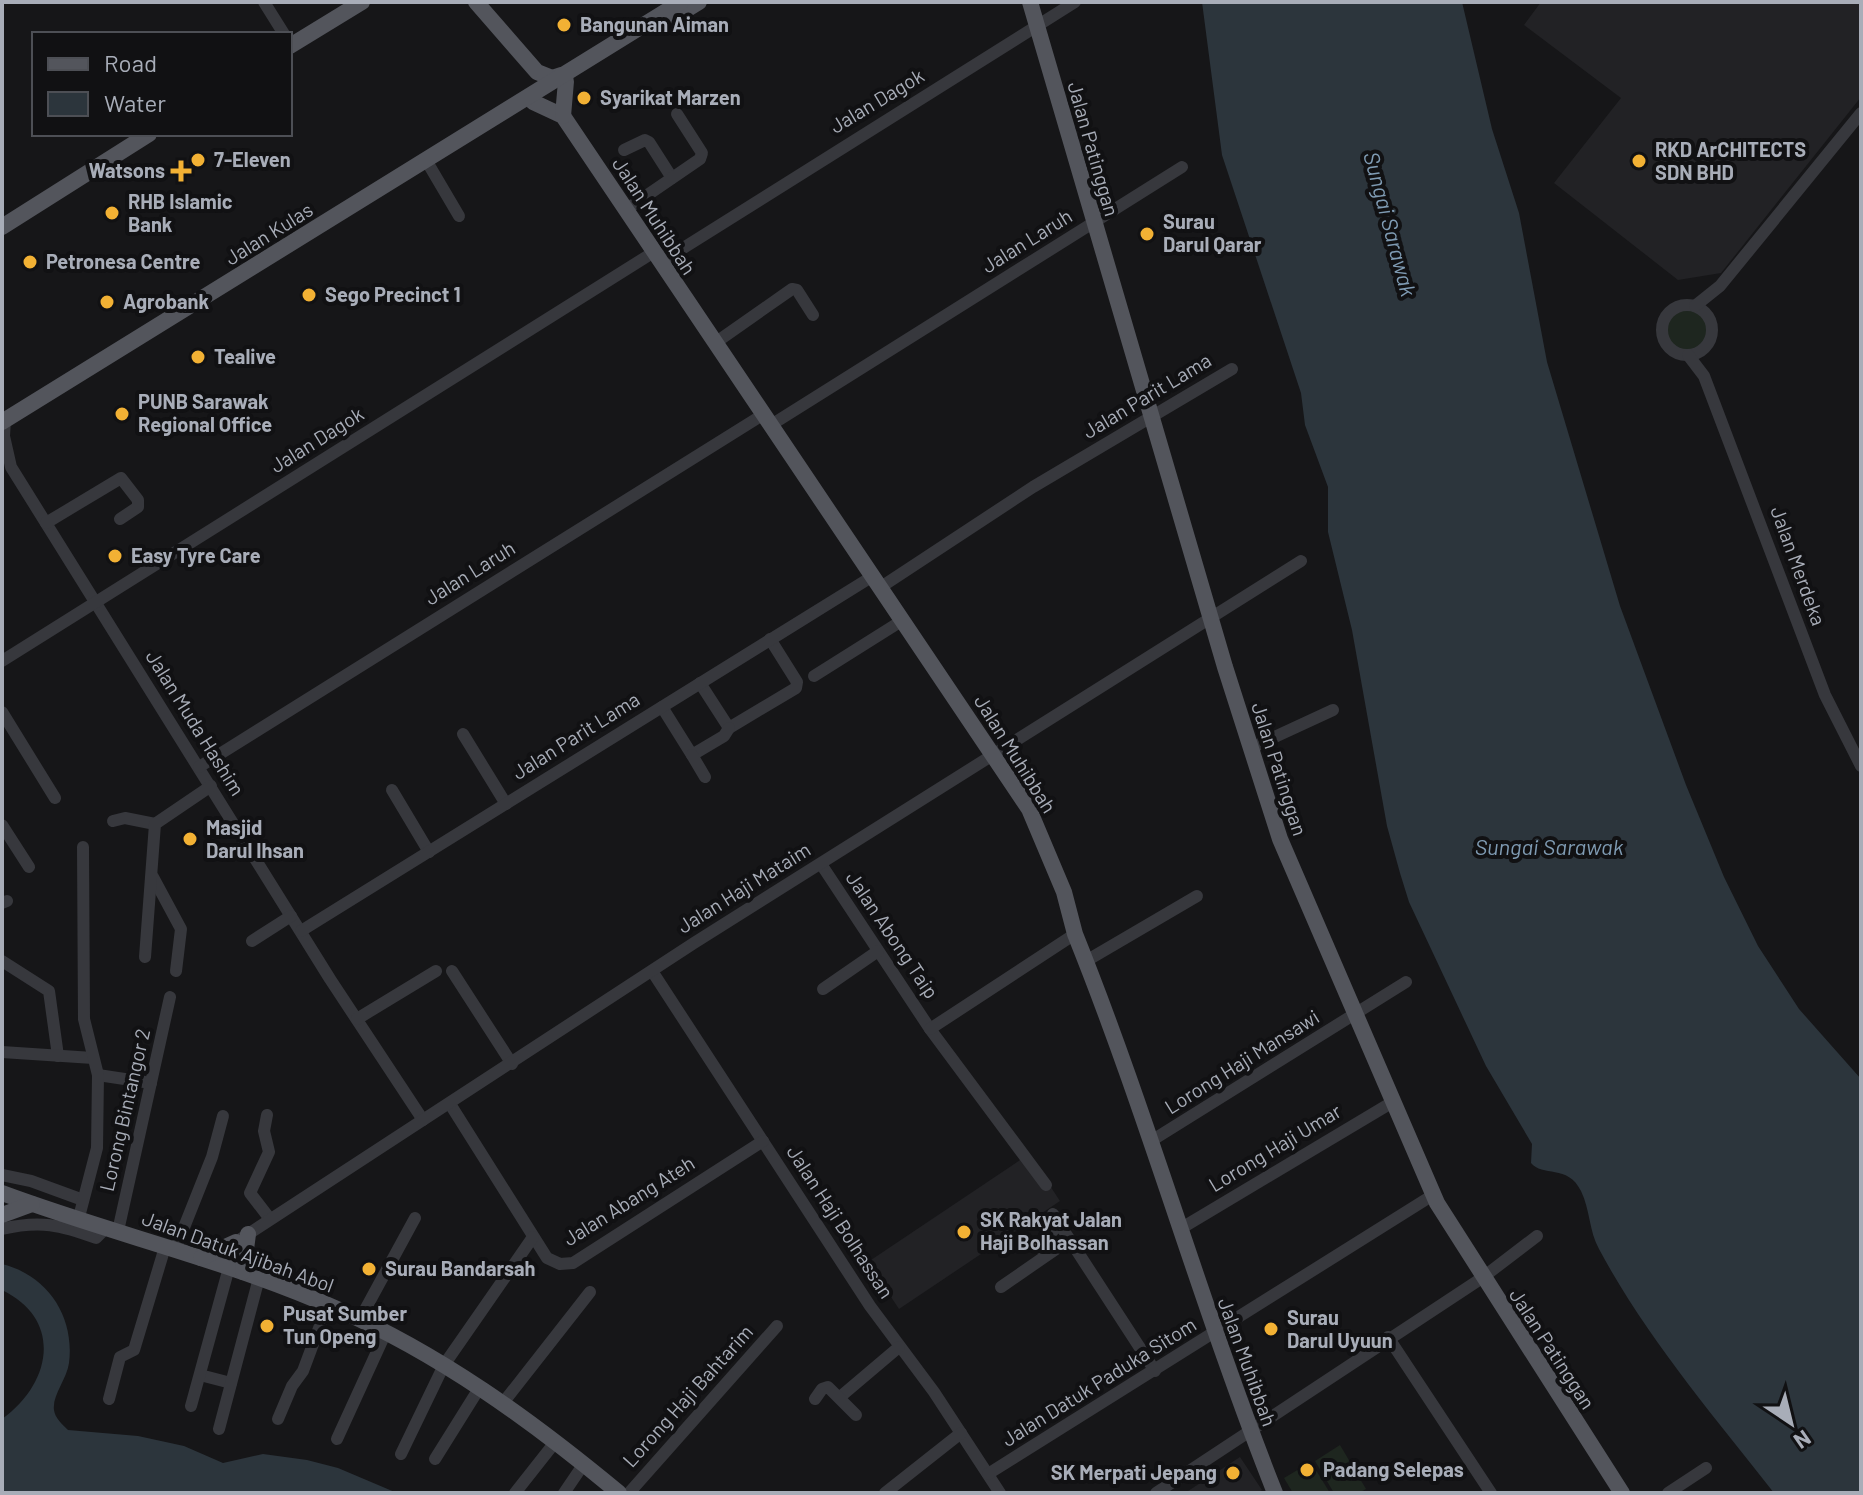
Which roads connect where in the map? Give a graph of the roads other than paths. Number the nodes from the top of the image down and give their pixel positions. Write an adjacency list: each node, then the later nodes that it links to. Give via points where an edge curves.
1 (264, 2): 9 (street)
2 (362, 2): 10 (main road)
3 (681, 2): 11 (main road, Jalan Kulas)
4 (699, 2): 11 (main road, Jalan Kulas)
5 (1030, 2): 8 (main road, Jalan Patinggan)
6 (1075, 2): 8 (street, Jalan Dagok)
7 (477, 3): 11 (main road, via 537,72 552,78)
8 (1037, 26): 24 (main road, Jalan Patinggan); 26 (street, Jalan Dagok)
9 (283, 32)
10 (292, 44)
11 (568, 76): 12 (main road, Jalan Kulas); 15 (main road); 16 (main road, Jalan Kulas)
12 (533, 102): 15 (main road); 16 (main road, Jalan Kulas)
13 (1861, 113): 27 (street)
14 (677, 114): 21 (street, via 702,153)
15 (563, 116): 22 (main road, Jalan Muhibbah)
16 (474, 131): 19 (main road, Jalan Kulas)
17 (146, 136): 25 (main road)
18 (624, 150): 21 (street, via 649,142)
19 (426, 160): 23 (street); 38 (main road, Jalan Kulas)
20 (1182, 167): 24 (street, Jalan Laruh)
21 (672, 178): 22 (street)
22 (627, 209): 26 (main road, Jalan Muhibbah)
23 (459, 216)
24 (1093, 223): 36 (main road, Jalan Patinggan); 37 (street, Jalan Laruh)
25 (2, 227)
26 (658, 257): 31 (main road, Jalan Muhibbah); 44 (street, Jalan Dagok)
27 (1720, 286): 28 (street); 30 (street)
28 (1695, 306): 30 (street); 33 (street, via 1677,306 1662,323 1667,347)
29 (813, 315): 31 (street, via 792,289)
30 (1710, 320): 32 (street, via 1712,335)
31 (715, 343): 37 (main road, Jalan Muhibbah)
32 (1704, 349): 33 (street); 35 (street)
33 (1688, 355): 35 (street)
34 (1232, 369): 36 (street, Jalan Parit Lama)
35 (1704, 376): 59 (street, Jalan Merdeka, via 1815,670)
36 (1152, 417): 43 (street, Jalan Parit Lama); 45 (main road, Jalan Patinggan)
37 (768, 420): 43 (main road, Jalan Muhibbah); 60 (street, Jalan Laruh)
38 (4, 421): 39 (street)
39 (7, 462): 41 (street, Jalan Muda Hashim)
40 (120, 519): 41 (street, via 138,507 121,478)
41 (46, 523): 44 (street, Jalan Muda Hashim)
42 (1301, 561): 45 (street, Jalan Haji Mataim)
43 (877, 581): 46 (main road, Jalan Muhibbah); 47 (street, Jalan Parit Lama)
44 (96, 604): 48 (street, Jalan Dagok); 60 (street, Jalan Muda Hashim)
45 (1212, 616): 56 (main road, Jalan Patinggan); 57 (street, Jalan Haji Mataim)
46 (903, 620): 49 (street); 57 (main road, Jalan Muhibbah)
47 (770, 639): 50 (street, Jalan Parit Lama); 54 (street, via 796,688)
48 (2, 661)
49 (814, 676)
50 (700, 683): 51 (street, Jalan Parit Lama); 54 (street)
51 (662, 707): 58 (street); 65 (street, Jalan Parit Lama)
52 (1333, 710): 56 (street)
53 (2, 712): 64 (street)
54 (729, 728): 58 (street)
55 (463, 734): 65 (street)
56 (1251, 748): 90 (main road, Jalan Patinggan, via 1280,839)
57 (994, 754): 71 (street, Jalan Haji Mataim); 77 (main road, Jalan Muhibbah, via 1037,826)
58 (692, 755): 61 (street)
59 (1861, 766)
60 (199, 767): 62 (street, Jalan Muda Hashim)
61 (705, 777)
62 (211, 786): 67 (street); 75 (street, Jalan Muda Hashim)
63 (392, 790): 70 (street)
64 (55, 798)
65 (506, 804): 70 (street, Jalan Parit Lama)
66 (113, 821): 67 (street)
67 (155, 824): 73 (street)
68 (2, 825): 72 (street)
69 (83, 847): 95 (street, via 84,1019)
70 (429, 852): 76 (street, Jalan Parit Lama)
71 (821, 864): 79 (street, Jalan Abong Taip); 86 (street, Jalan Haji Mataim)
72 (29, 867)
73 (153, 877): 80 (street); 83 (street, via 181,929)
74 (1197, 896): 82 (street)
75 (291, 916): 76 (street, Jalan Muda Hashim); 78 (street)
76 (301, 931): 91 (street, Jalan Muda Hashim)
77 (1075, 934): 82 (main road, Jalan Muhibbah); 92 (street, Jalan Abong Taip)
78 (252, 941)
79 (878, 951): 88 (street); 92 (street, Jalan Abong Taip)
80 (145, 957)
81 (2, 961): 94 (street, via 49,991)
82 (1086, 961): 105 (main road, Jalan Muhibbah)
83 (176, 971)
84 (436, 971): 91 (street)
85 (452, 971): 96 (street)
86 (652, 971): 96 (street, Jalan Haji Mataim); 104 (street, Jalan Haji Bolhassan)
87 (1406, 982): 90 (street, Lorong Haji Mansawi)
88 (823, 989)
89 (170, 997): 98 (street, Lorong Bintangor 2)
90 (1354, 1016): 99 (main road, Jalan Patinggan); 105 (street, Lorong Haji Mansawi)
91 (357, 1019): 103 (street, Jalan Muda Hashim)
92 (930, 1029): 107 (street, Jalan Abong Taip)
93 (2, 1052): 94 (street)
94 (58, 1056): 95 (street)
95 (93, 1058): 97 (street)
96 (512, 1064): 100 (street, Jalan Haji Mataim)
97 (98, 1075): 98 (street); 110 (street, via 97,1148)
98 (151, 1083): 117 (street, Lorong Bintangor 2)
99 (1391, 1103): 109 (main road, Jalan Patinggan); 118 (street, Lorong Haji Umar)
100 (450, 1104): 103 (street, Jalan Haji Mataim); 120 (street, Jalan Abang Ateh)
101 (267, 1115): 115 (street, via 269,1152 250,1193)
102 (223, 1116): 123 (street, via 212,1157)
103 (423, 1120): 115 (street, Jalan Haji Mataim)
104 (763, 1141): 120 (street, Jalan Abang Ateh, via 573,1263 547,1258); 137 (street, Jalan Haji Bolhassan)
105 (1151, 1141): 118 (main road, Jalan Muhibbah)
106 (2, 1175): 110 (street)
107 (1046, 1185)
108 (2, 1193): 111 (main road, Jalan Datuk Ajibah Abol)
109 (1433, 1195): 128 (main road, Jalan Patinggan); 135 (street, Jalan Datuk Paduka Sitom)
110 (83, 1200): 113 (street)
111 (32, 1204): 112 (main road); 113 (main road, Jalan Datuk Ajibah Abol)
112 (2, 1215)
113 (79, 1217): 117 (main road, Jalan Datuk Ajibah Abol)
114 (415, 1218): 132 (street)
115 (270, 1219): 121 (street, Jalan Haji Mataim)
116 (2, 1229): 117 (street, via 60,1224 96,1238)
117 (113, 1229): 123 (main road, Jalan Datuk Ajibah Abol)
118 (1180, 1229): 135 (main road, Jalan Muhibbah)
119 (1537, 1236): 128 (street)
120 (533, 1237): 138 (street)
121 (242, 1238): 125 (main road); 126 (main road)
122 (1069, 1240): 124 (street); 124 (street, via 1056,1220 1040,1243); 139 (street)
123 (170, 1249): 125 (main road, Jalan Datuk Ajibah Abol); 144 (street, via 134,1350 120,1357)
124 (1045, 1256): 129 (street)
125 (201, 1258): 126 (main road, Jalan Datuk Ajibah Abol)
126 (234, 1269): 127 (main road, Jalan Datuk Ajibah Abol); 140 (street)
127 (259, 1278): 131 (main road, Jalan Datuk Ajibah Abol); 141 (street)
128 (1482, 1278): 136 (street); 169 (main road, Jalan Patinggan)
129 (1001, 1287)
130 (590, 1292): 146 (street)
131 (328, 1304): 132 (main road, Jalan Datuk Ajibah Abol); 149 (street)
132 (360, 1319): 134 (main road, Jalan Datuk Ajibah Abol)
133 (777, 1326): 163 (street, Lorong Haji Bahtarim)
134 (386, 1332): 138 (main road, Jalan Datuk Ajibah Abol); 153 (street)
135 (1215, 1334): 139 (street, Jalan Datuk Paduka Sitom); 151 (main road, Jalan Muhibbah)
136 (1388, 1337): 151 (street); 168 (street)
137 (899, 1347): 143 (street); 152 (street, Jalan Haji Bolhassan)
138 (444, 1365): 142 (main road, Jalan Datuk Ajibah Abol); 155 (street)
139 (1155, 1371): 159 (street, Jalan Datuk Paduka Sitom)
140 (200, 1375): 141 (street); 147 (street)
141 (231, 1383): 150 (street)
142 (480, 1387): 146 (main road, Jalan Datuk Ajibah Abol); 156 (street)
143 (840, 1397): 145 (street, via 826,1387); 148 (street)
144 (109, 1399)
145 (815, 1399)
146 (503, 1403): 154 (main road, Jalan Datuk Ajibah Abol)
147 (191, 1406)
148 (856, 1415)
149 (278, 1419)
150 (219, 1429)
151 (1250, 1430): 166 (street); 167 (main road, Jalan Muhibbah)
152 (961, 1433): 159 (street, Jalan Haji Bolhassan); 164 (street)
153 (337, 1439)
154 (556, 1441): 157 (main road, Jalan Datuk Ajibah Abol); 160 (street)
155 (401, 1454)
156 (435, 1459)
157 (583, 1465): 161 (street); 162 (main road, Jalan Datuk Ajibah Abol)
158 (1706, 1468): 170 (street)
159 (988, 1474): 165 (street, Jalan Haji Bolhassan)
160 (515, 1493)
161 (564, 1493)
162 (619, 1493)
163 (629, 1493)
164 (885, 1493)
165 (1000, 1493)
166 (1156, 1493)
167 (1275, 1493)
168 (1491, 1493)
169 (1622, 1493)
170 (1668, 1493)

